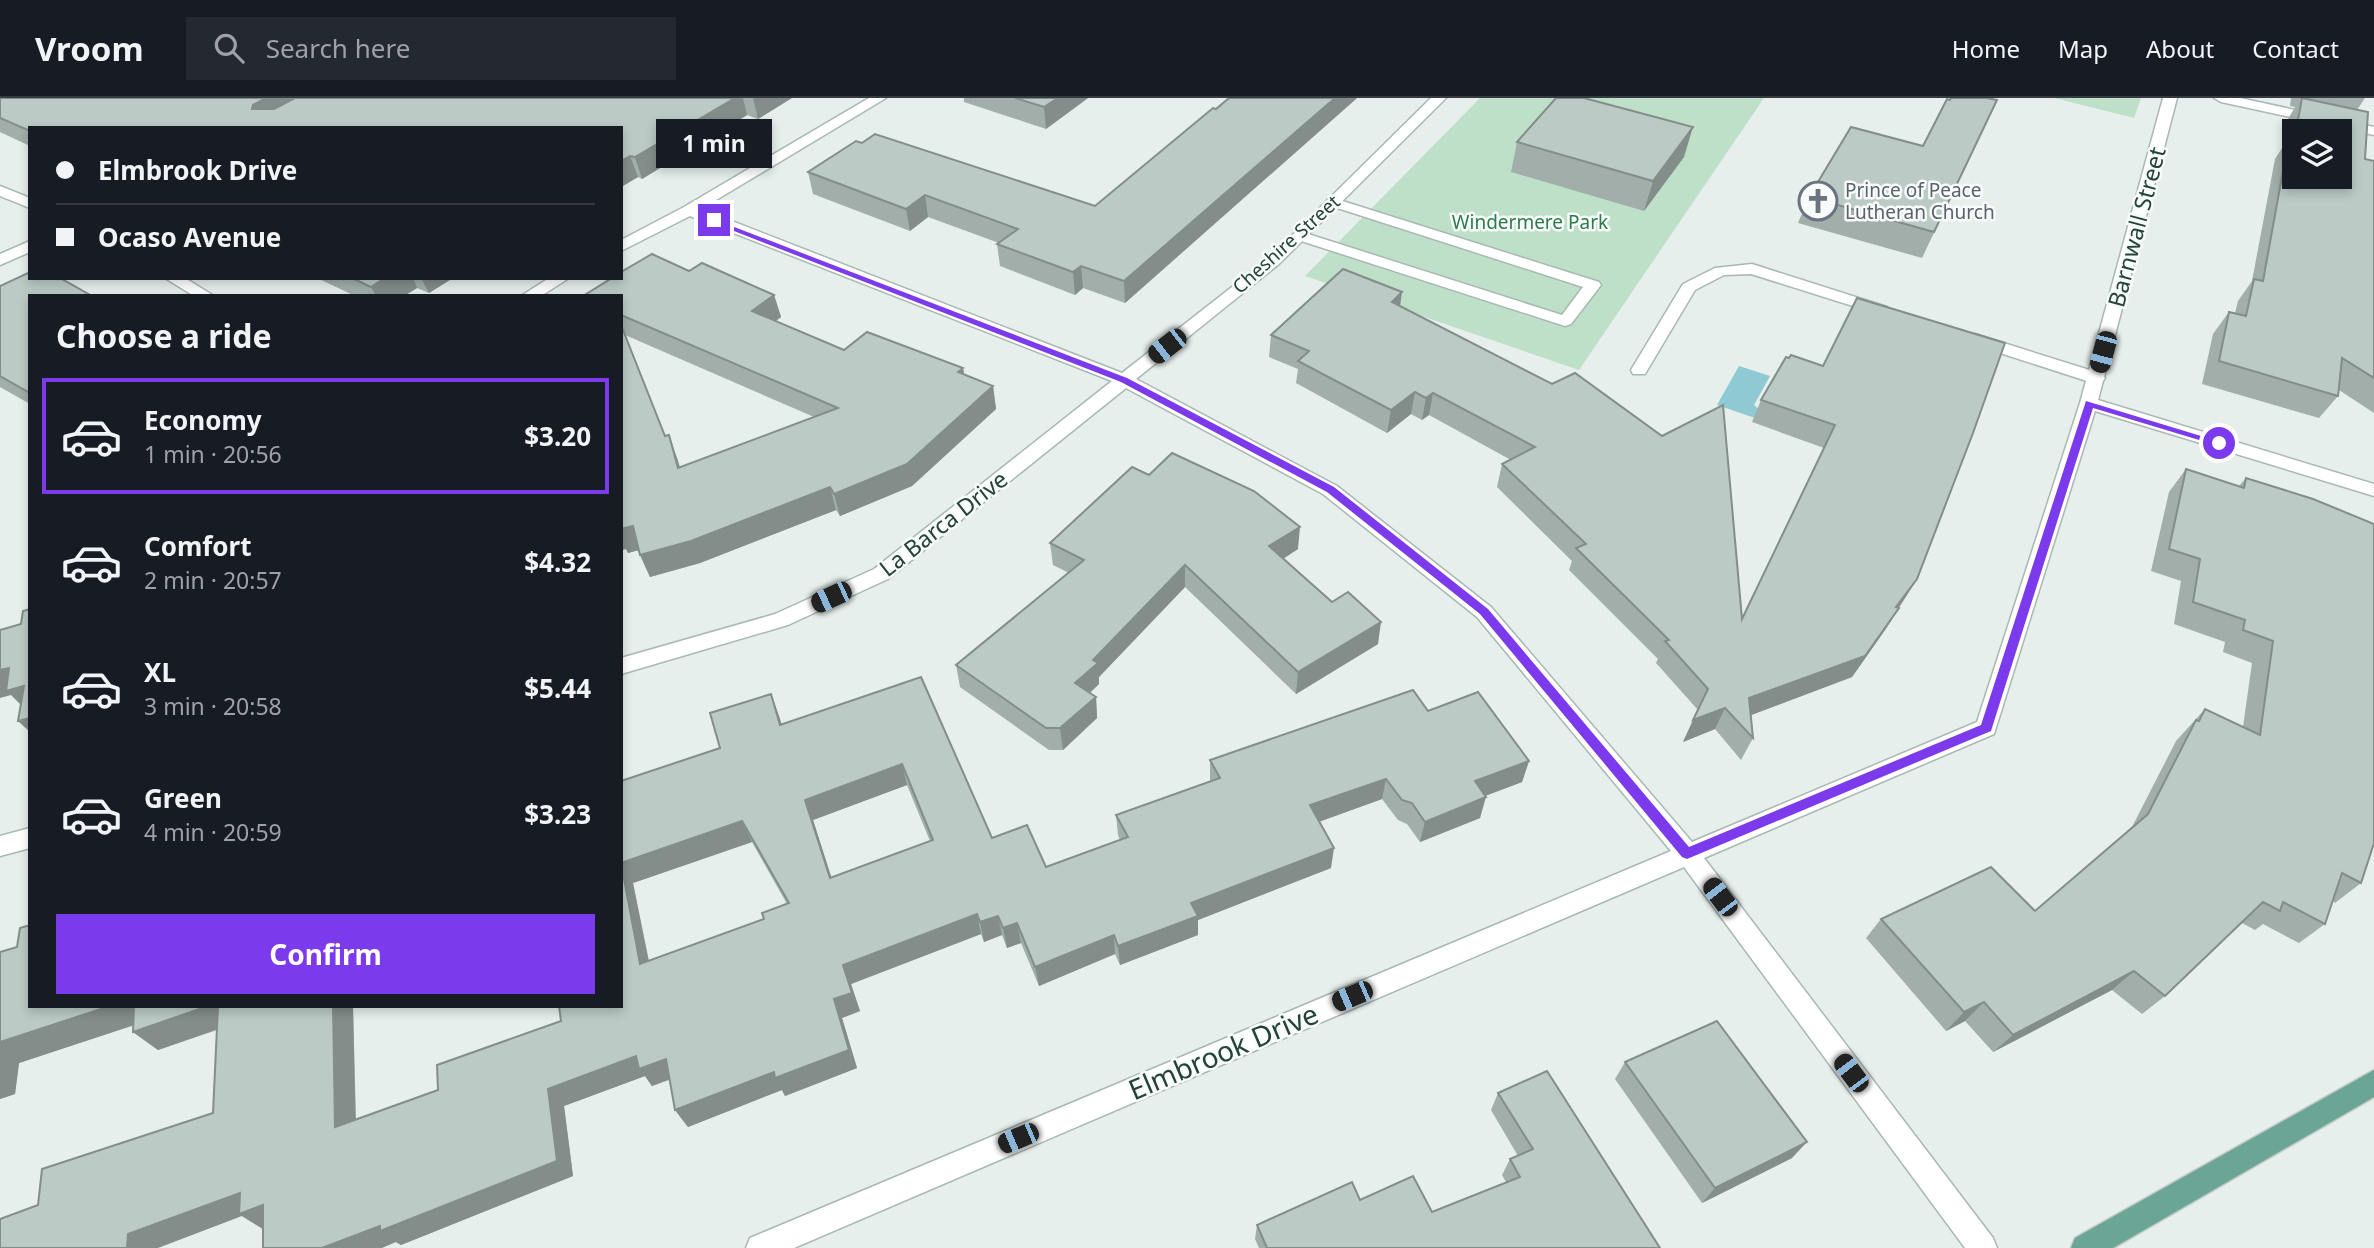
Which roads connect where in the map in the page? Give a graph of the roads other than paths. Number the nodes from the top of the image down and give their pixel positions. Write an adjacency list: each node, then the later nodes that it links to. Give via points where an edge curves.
1 (879, 98): 9 (street)
2 (1439, 98): 7 (street, Cheshire Street)
3 (2169, 98): 21 (street, Barnwall Street)
4 (2221, 98): 5 (street)
5 (2374, 131)
6 (0, 190): 8 (street)
7 (1334, 202): 10 (street, Cheshire Street); 10 (street, via 1593,285 1565,321)
8 (28, 203)
9 (689, 210): 11 (street); 22 (street)
10 (1300, 236): 22 (street, Cheshire Street)
11 (623, 245)
12 (28, 247): 13 (street)
13 (0, 260)
14 (177, 280): 16 (street)
15 (557, 280): 17 (street)
16 (202, 294)
17 (533, 294)
18 (1898, 315): 20 (street, via 1752,269 1721,271 1689,287)
19 (1964, 336): 21 (street)
20 (1639, 370)
21 (2096, 378): 23 (street, Barnwall Street)
22 (1124, 380): 25 (street, La Barca Drive, via 881,574 781,620); 28 (street, via 1330,490 1484,612)
23 (2090, 403): 24 (street); 28 (street, Barnwall Street, via 1986,728)
24 (2374, 490)
25 (623, 665)
26 (28, 839): 27 (street)
27 (0, 846)
28 (1687, 853): 30 (street, Elmbrook Drive); 31 (street)
29 (2374, 1083): 32 (main road)
30 (760, 1248)
31 (1983, 1248)
32 (2085, 1248)

